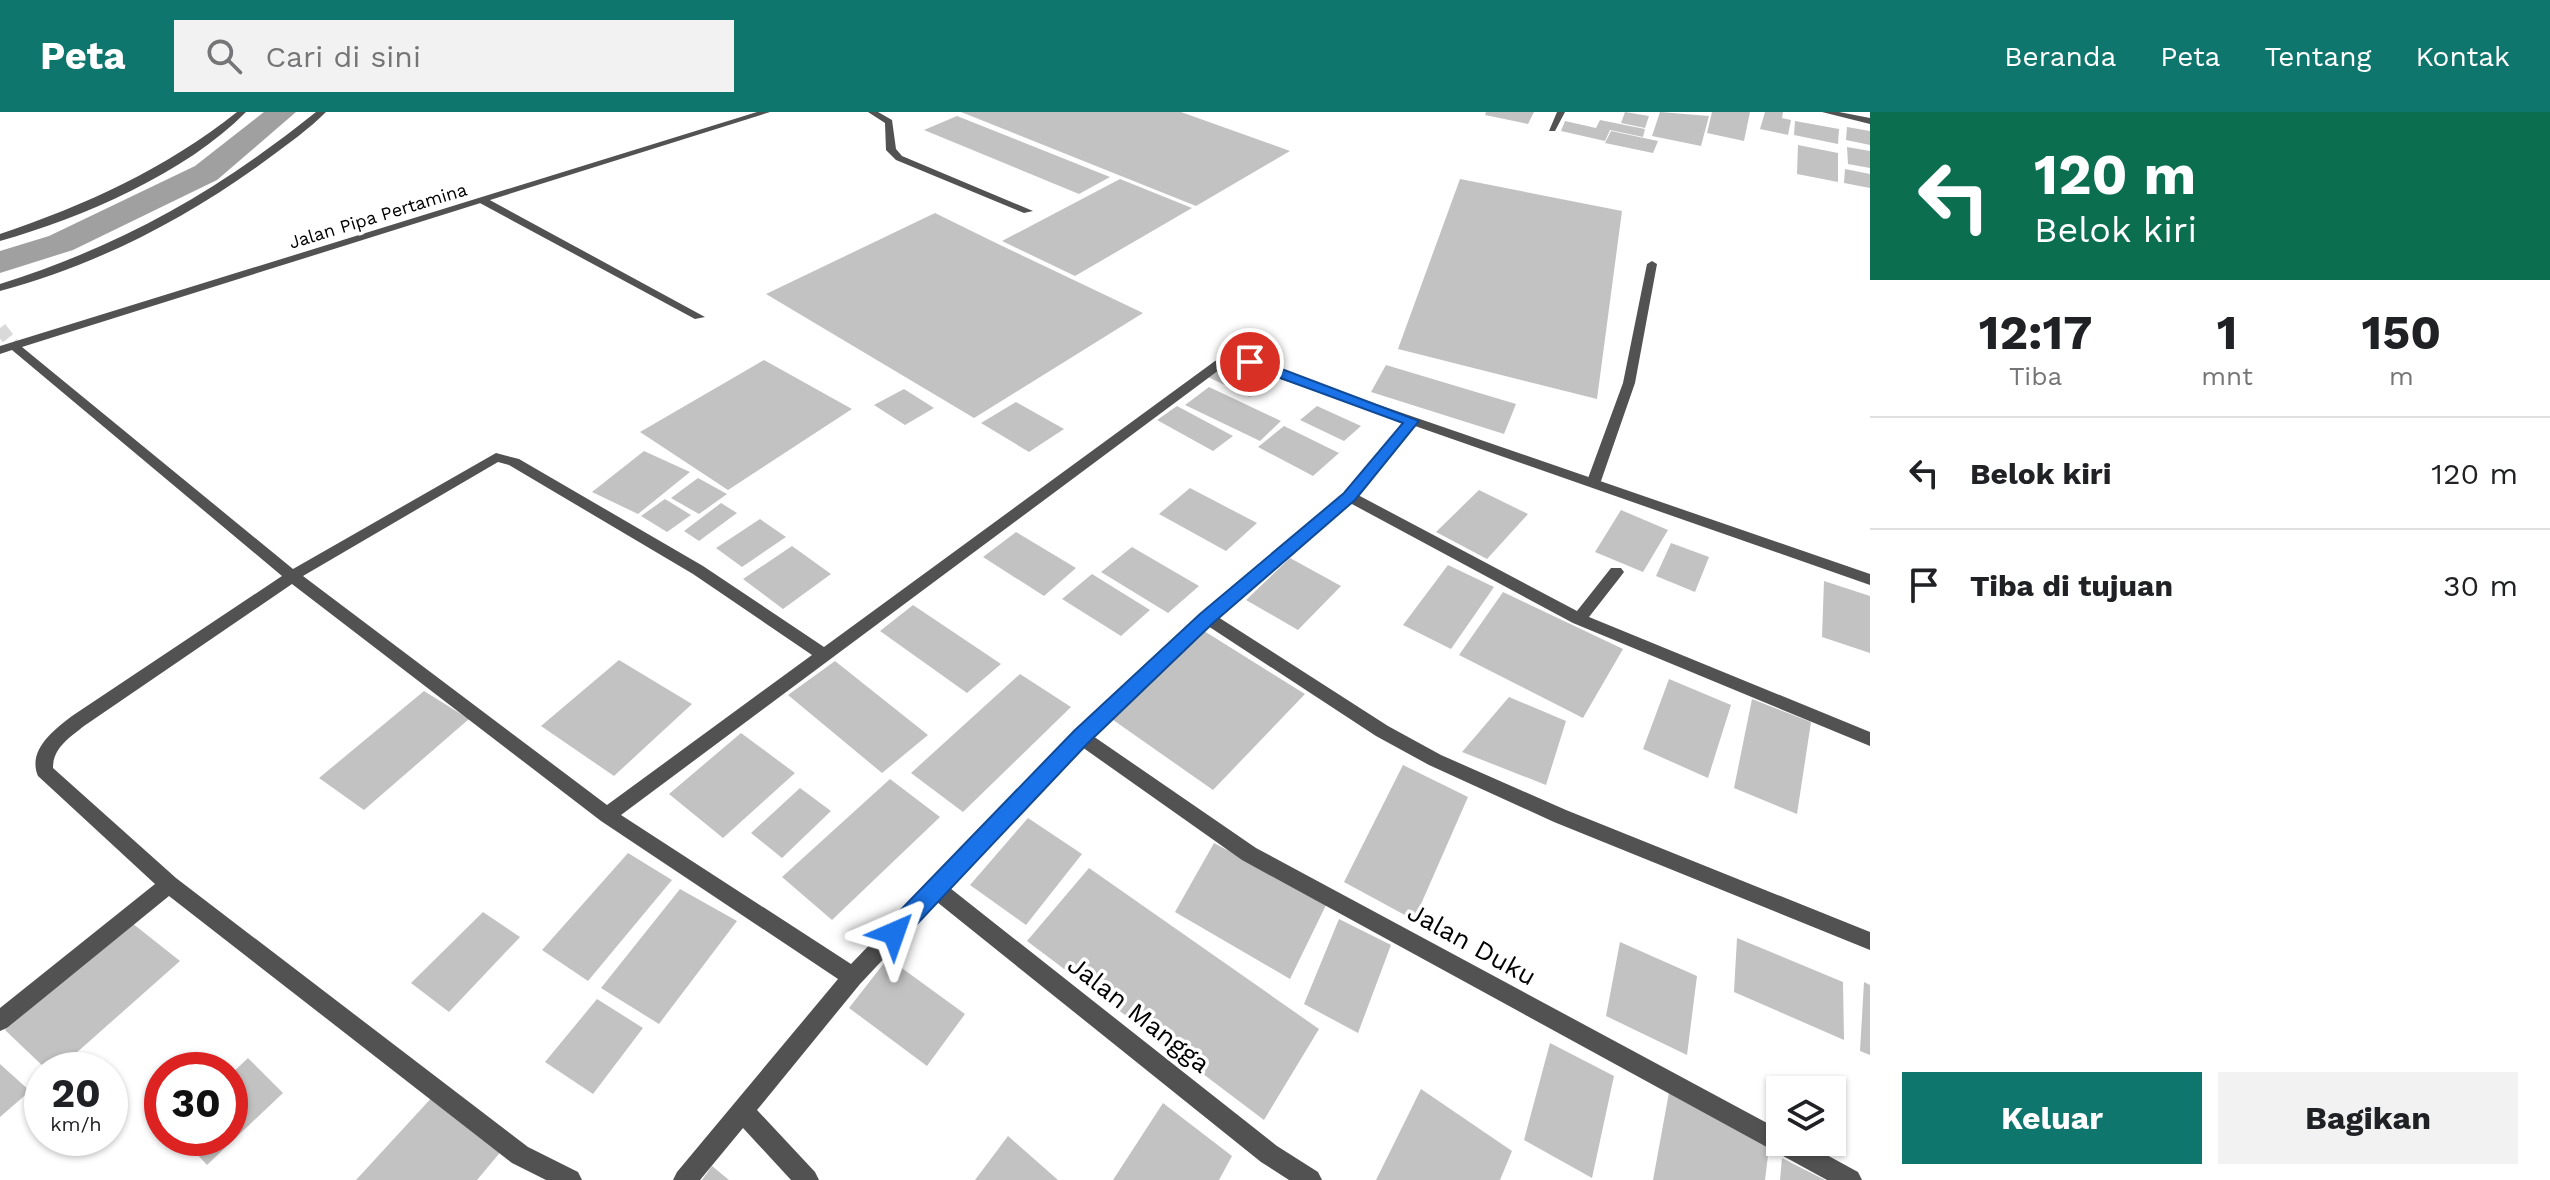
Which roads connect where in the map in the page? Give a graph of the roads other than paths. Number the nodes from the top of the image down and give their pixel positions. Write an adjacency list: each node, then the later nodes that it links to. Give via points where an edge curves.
1 (242, 112): 11 (street, via 166,168 78,211)
2 (322, 112): 13 (street, via 258,165 190,210 66,266)
3 (766, 112): 9 (street, Jalan Pipa Pertamina)
4 (872, 112): 10 (street, via 889,122 891,150 899,158)
5 (1561, 112): 8 (street)
6 (1826, 112): 7 (street)
7 (1870, 121)
8 (1552, 129)
9 (482, 200): 14 (street); 15 (street, Jalan Pipa Pertamina)
10 (1028, 211)
11 (0, 238)
12 (1652, 264): 17 (street, via 1629,383)
13 (0, 288)
14 (699, 317)
15 (7, 348): 20 (street)
16 (1412, 421): 17 (street); 18 (street); 24 (street, via 1250,362 1234,359 1219,364)
17 (1594, 481): 21 (street)
18 (1349, 496): 22 (street); 23 (street)
19 (1616, 572): 23 (street)
20 (292, 576): 24 (street, via 498,456 698,570); 27 (street); 28 (street, via 78,721 52,742 42,759 44,771)
21 (1870, 580)
22 (1207, 618): 25 (street); 30 (street, via 1435,760)
23 (1579, 619): 26 (street)
24 (824, 655): 27 (street)
25 (1081, 737): 29 (street); 38 (street, Jalan Duku, via 1249,854)
26 (1870, 739)
27 (607, 815): 31 (street)
28 (169, 884): 32 (street); 34 (street, via 520,1155)
29 (935, 888): 31 (street); 37 (street, Jalan Mangga, via 1269,1154)
30 (1870, 941)
31 (853, 977): 33 (street)
32 (0, 1021)
33 (743, 1112): 35 (street); 36 (street)
34 (570, 1180)
35 (685, 1180)
36 (807, 1180)
37 (1310, 1180)
38 (1850, 1180)

